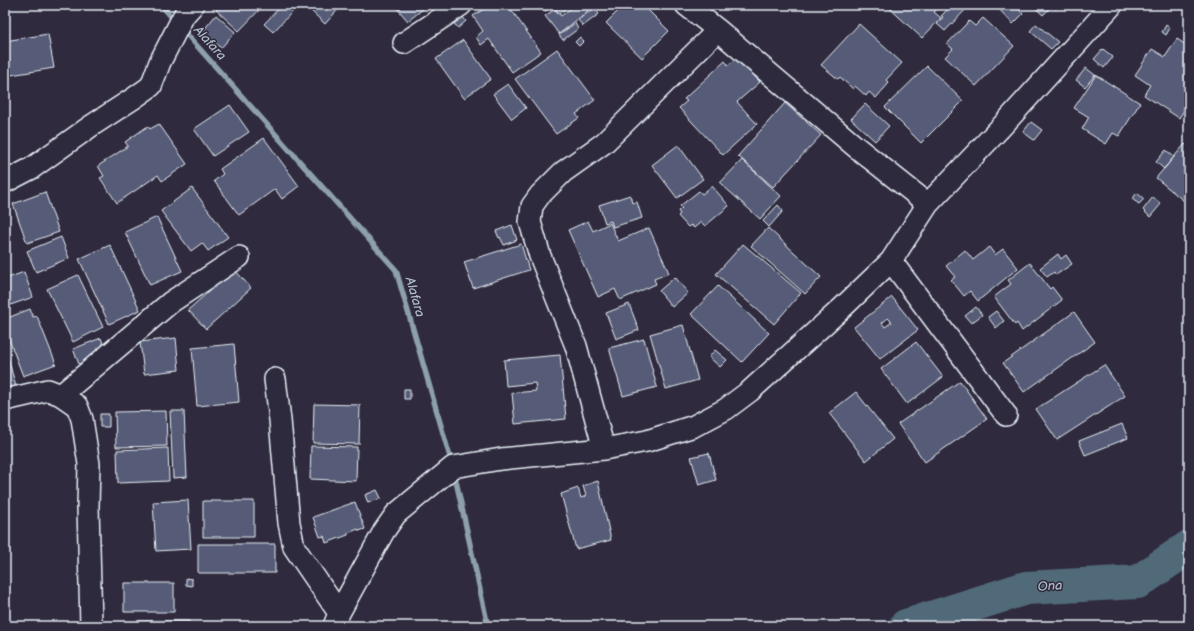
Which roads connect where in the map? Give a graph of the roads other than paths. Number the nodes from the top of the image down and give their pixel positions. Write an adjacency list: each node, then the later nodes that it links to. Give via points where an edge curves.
1 (193, 5): 7 (street, via 184,15 151,86 32,168)
2 (461, 5): 6 (street)
3 (686, 5): 5 (street)
4 (1112, 5): 8 (street)
5 (718, 30): 8 (street, via 856,147); 15 (street, via 604,143 563,172 532,206 530,222 538,249 576,346)
6 (404, 43)
7 (5, 182)
8 (928, 204): 10 (street)
9 (239, 257): 12 (street, via 171,302)
10 (891, 261): 14 (street); 15 (street, via 750,391 726,409 694,426 647,441)
11 (275, 379): 16 (street, via 289,523 294,547)
12 (61, 395): 13 (street, via 48,390); 17 (street, via 77,406 82,419 89,464)
13 (5, 400)
14 (1006, 415)
15 (604, 449): 16 (street, via 501,459 453,468 396,514 384,531)
16 (337, 619)
17 (91, 626)

